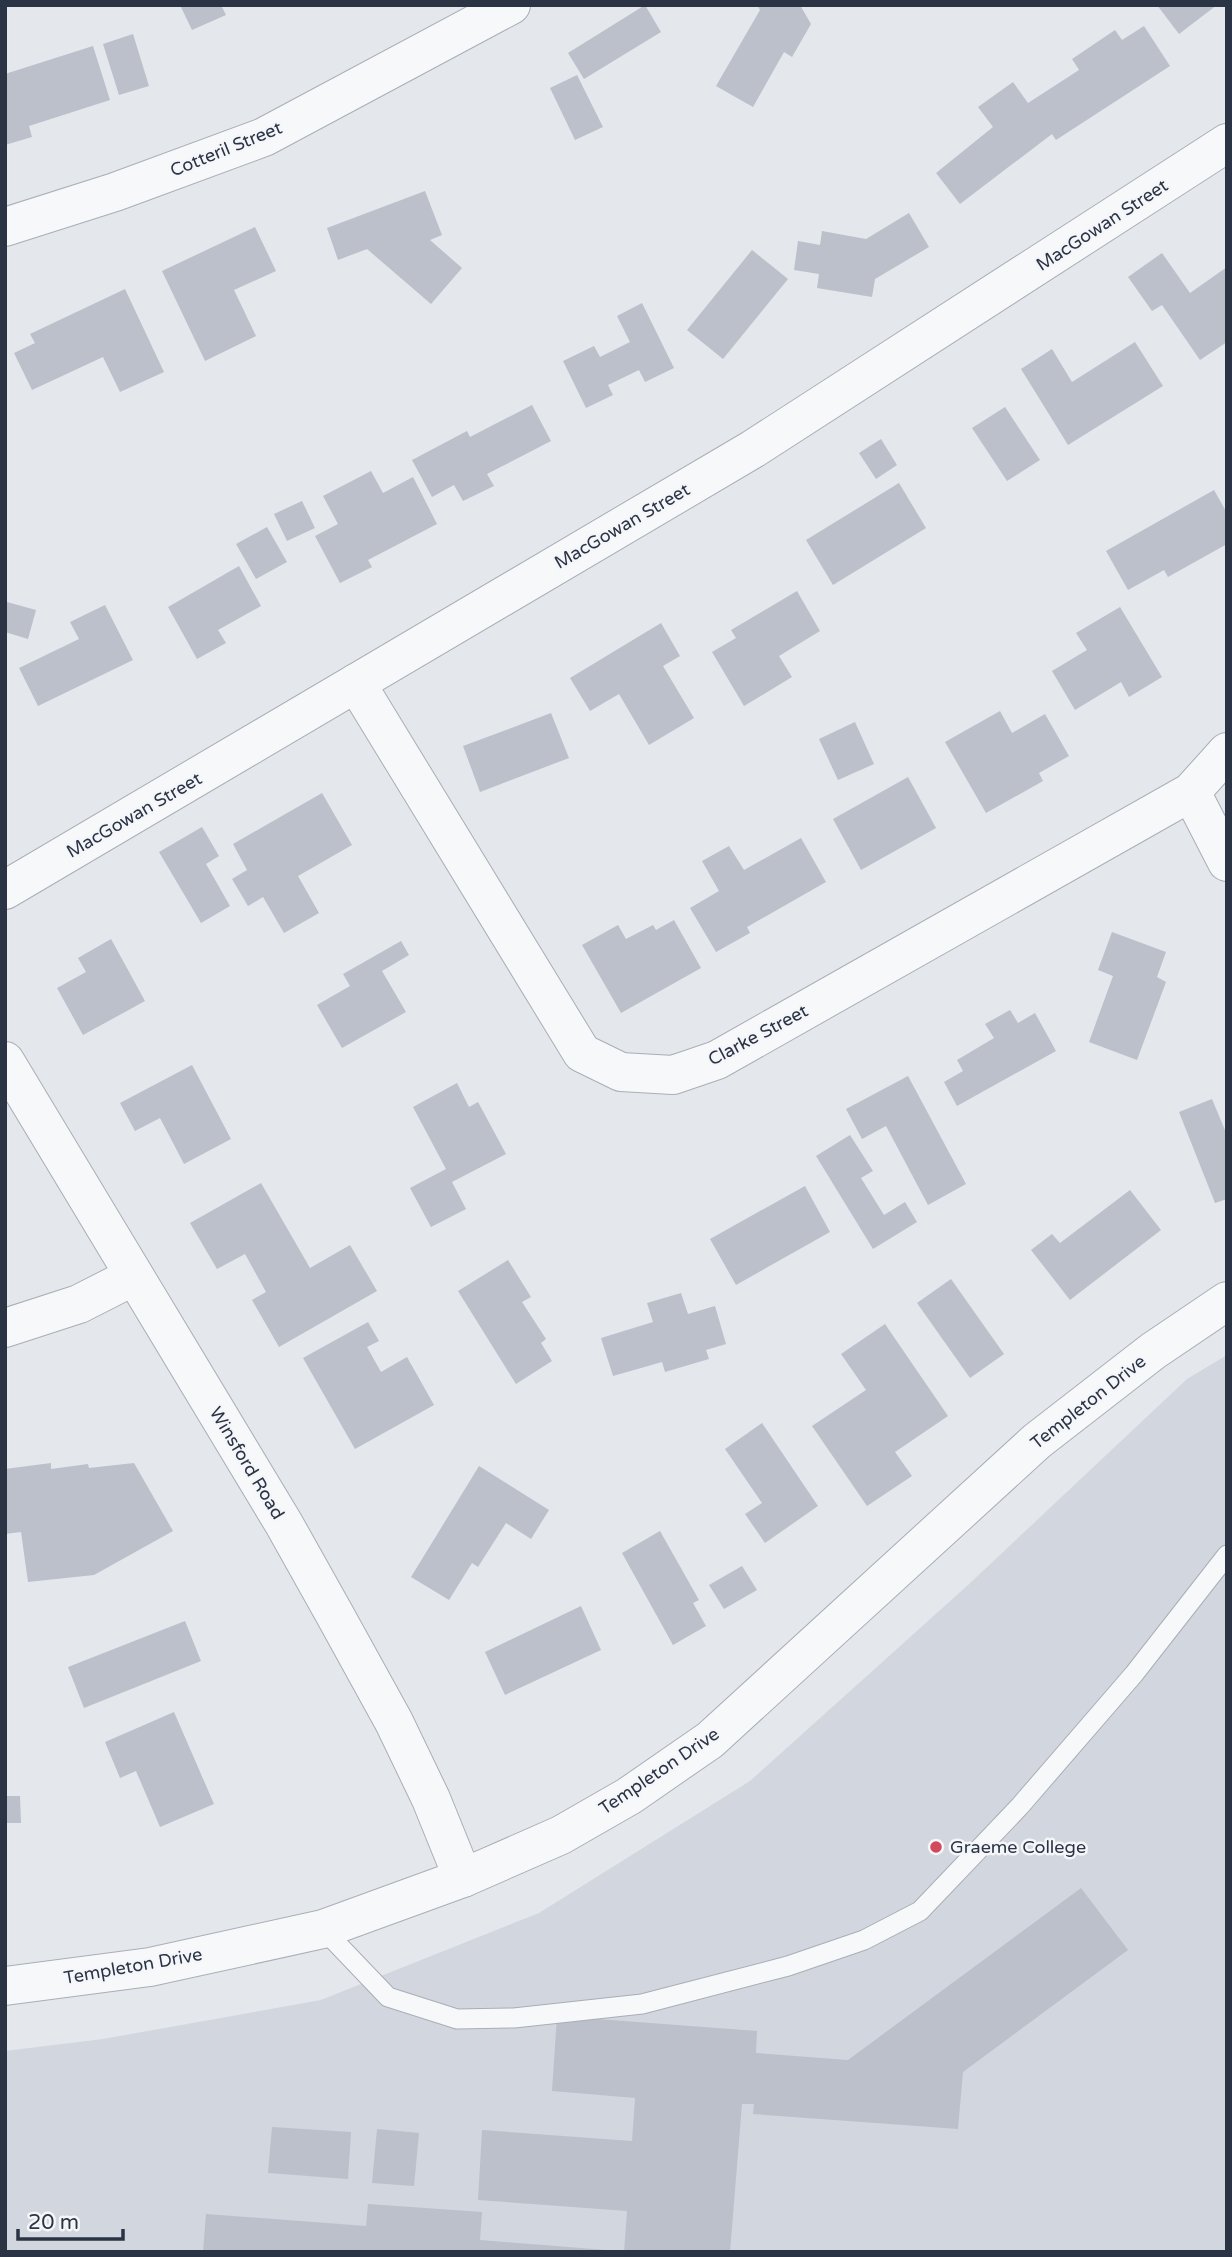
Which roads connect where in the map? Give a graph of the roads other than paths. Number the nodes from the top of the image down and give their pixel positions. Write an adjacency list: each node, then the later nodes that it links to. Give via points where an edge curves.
1 (511, 5): 3 (street, Cotteril Street, via 264,137)
2 (1227, 143): 4 (street, MacGowan Street, via 753,449)
3 (5, 227)
4 (356, 683): 6 (street, Clarke Street, via 582,1053 621,1072 673,1075 717,1060); 8 (street, MacGowan Street)
5 (1227, 752): 6 (street, Clarke Street)
6 (1191, 792): 7 (street)
7 (1227, 862)
8 (5, 890)
9 (5, 1061): 10 (street, Winsford Road)
10 (134, 1276): 12 (street, via 79,1304); 14 (street, Winsford Road, via 284,1524 394,1722)
11 (1227, 1301): 14 (street, Templeton Drive, via 1037,1441 710,1740 629,1796 561,1835)
12 (5, 1328)
13 (1227, 1555): 15 (lane, via 1134,1674 1020,1806 920,1911 864,1940 788,1966 642,2004 514,2018 457,2019 388,1997)
14 (463, 1878): 15 (street, Templeton Drive)
15 (323, 1929): 16 (street, Templeton Drive, via 150,1966)
16 (5, 1986)

